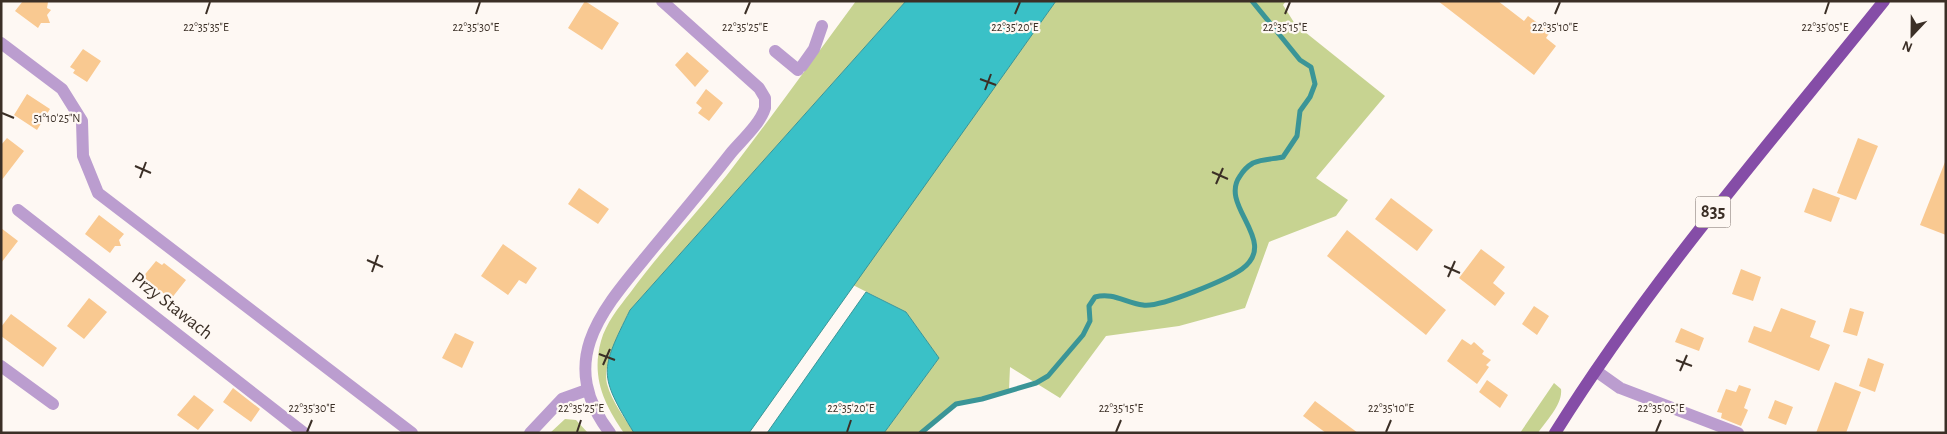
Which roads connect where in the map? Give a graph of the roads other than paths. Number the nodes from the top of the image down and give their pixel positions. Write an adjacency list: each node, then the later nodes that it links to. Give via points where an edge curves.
1 (662, 1): 9 (street, via 759,88 765,98 765,108 601,314 587,349)
2 (1884, 1): 8 (main road, 835, via 1712,213)
3 (822, 26): 5 (street, via 814,49 800,68)
4 (1, 43): 12 (street, via 62,89 82,121 83,156 98,193)
5 (775, 51)
6 (18, 210): 11 (street, Przy Stawach)
7 (1, 366): 10 (street)
8 (1596, 371): 15 (main road, 835); 16 (street, via 1620,388)
9 (587, 390): 13 (street, via 562,399); 14 (street, via 593,407)
10 (53, 404)
11 (304, 433)
12 (412, 433)
13 (530, 433)
14 (610, 433)
15 (1555, 433)
16 (1738, 433)

